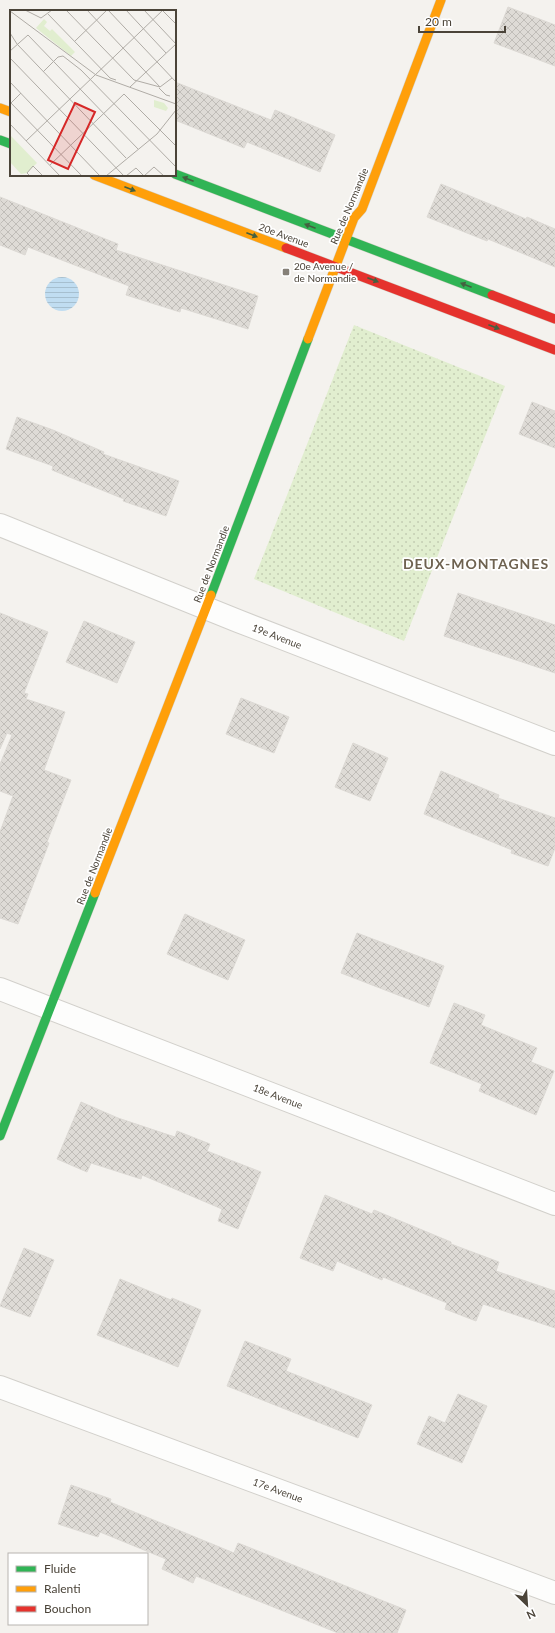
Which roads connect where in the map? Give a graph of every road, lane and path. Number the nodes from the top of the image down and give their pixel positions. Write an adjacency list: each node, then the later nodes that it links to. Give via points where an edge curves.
1 (441, 0): 8 (street, Rue de Normandie, via 362,209 354,218)
2 (0, 108): 3 (street)
3 (10, 112)
4 (0, 140): 5 (street)
5 (10, 144)
6 (176, 174): 8 (street, 20e Avenue, one-way to 6)
7 (97, 176): 9 (street, 20e Avenue, one-way to 9)
8 (346, 240): 9 (street, Rue de Normandie); 10 (street, 20e Avenue, one-way to 8)
9 (336, 266): 11 (street, 20e Avenue, one-way to 11); 13 (street, Rue de Normandie)
10 (555, 319)
11 (555, 350)
12 (0, 525): 13 (street, 19e Avenue)
13 (206, 609): 14 (street, 19e Avenue); 16 (street, Rue de Normandie)
14 (555, 744)
15 (0, 989): 16 (street, 18e Avenue)
16 (50, 1008): 17 (street, Rue de Normandie); 18 (street, 18e Avenue)
17 (0, 1136)
18 (555, 1204)
19 (0, 1387): 20 (street, 17e Avenue)
20 (555, 1593)

